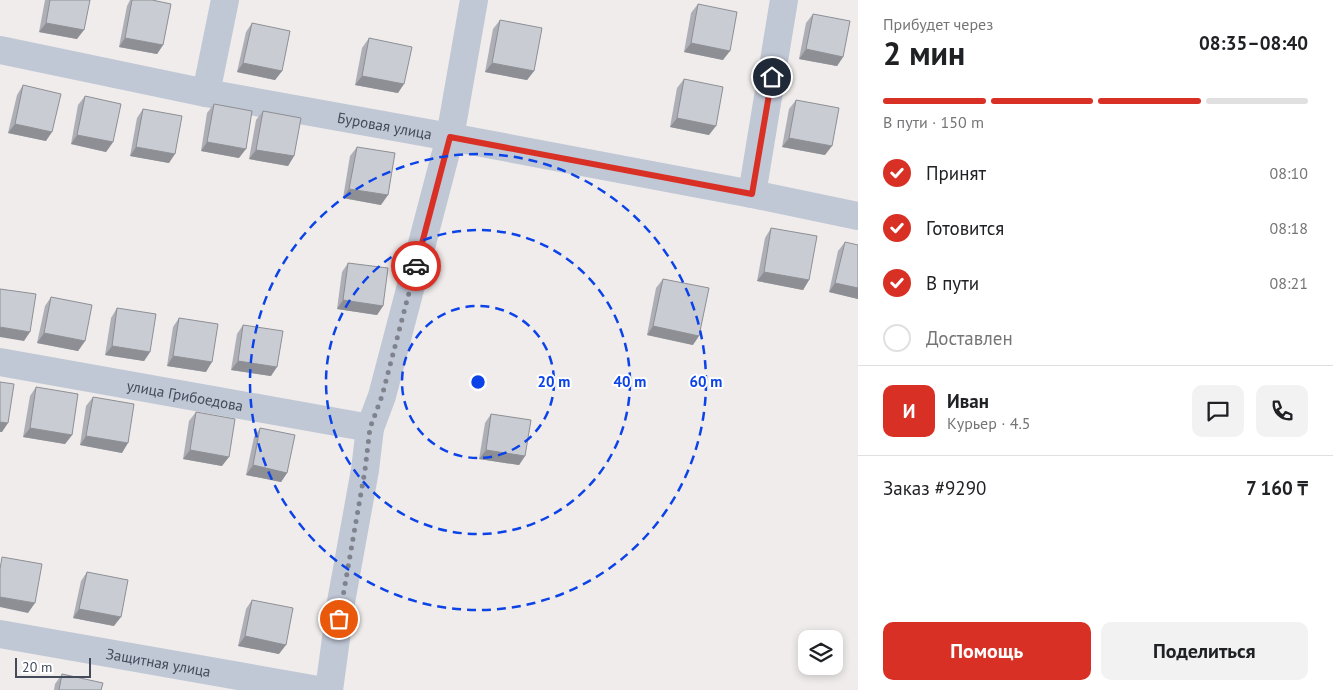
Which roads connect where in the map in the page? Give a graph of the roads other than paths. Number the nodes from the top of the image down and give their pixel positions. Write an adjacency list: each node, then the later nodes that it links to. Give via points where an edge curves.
1 (225, 0): 5 (street)
2 (474, 0): 6 (street)
3 (784, 0): 7 (street)
4 (0, 50): 5 (street, Буровая улица)
5 (206, 94): 6 (street, Буровая улица)
6 (450, 137): 7 (street, Буровая улица); 10 (street, via 382,396)
7 (752, 194): 8 (street, Буровая улица)
8 (858, 216)
9 (0, 362): 10 (street, улица Грибоедова)
10 (370, 428): 13 (street)
11 (0, 634): 12 (street, Защитная улица)
12 (318, 690)
13 (329, 690)

